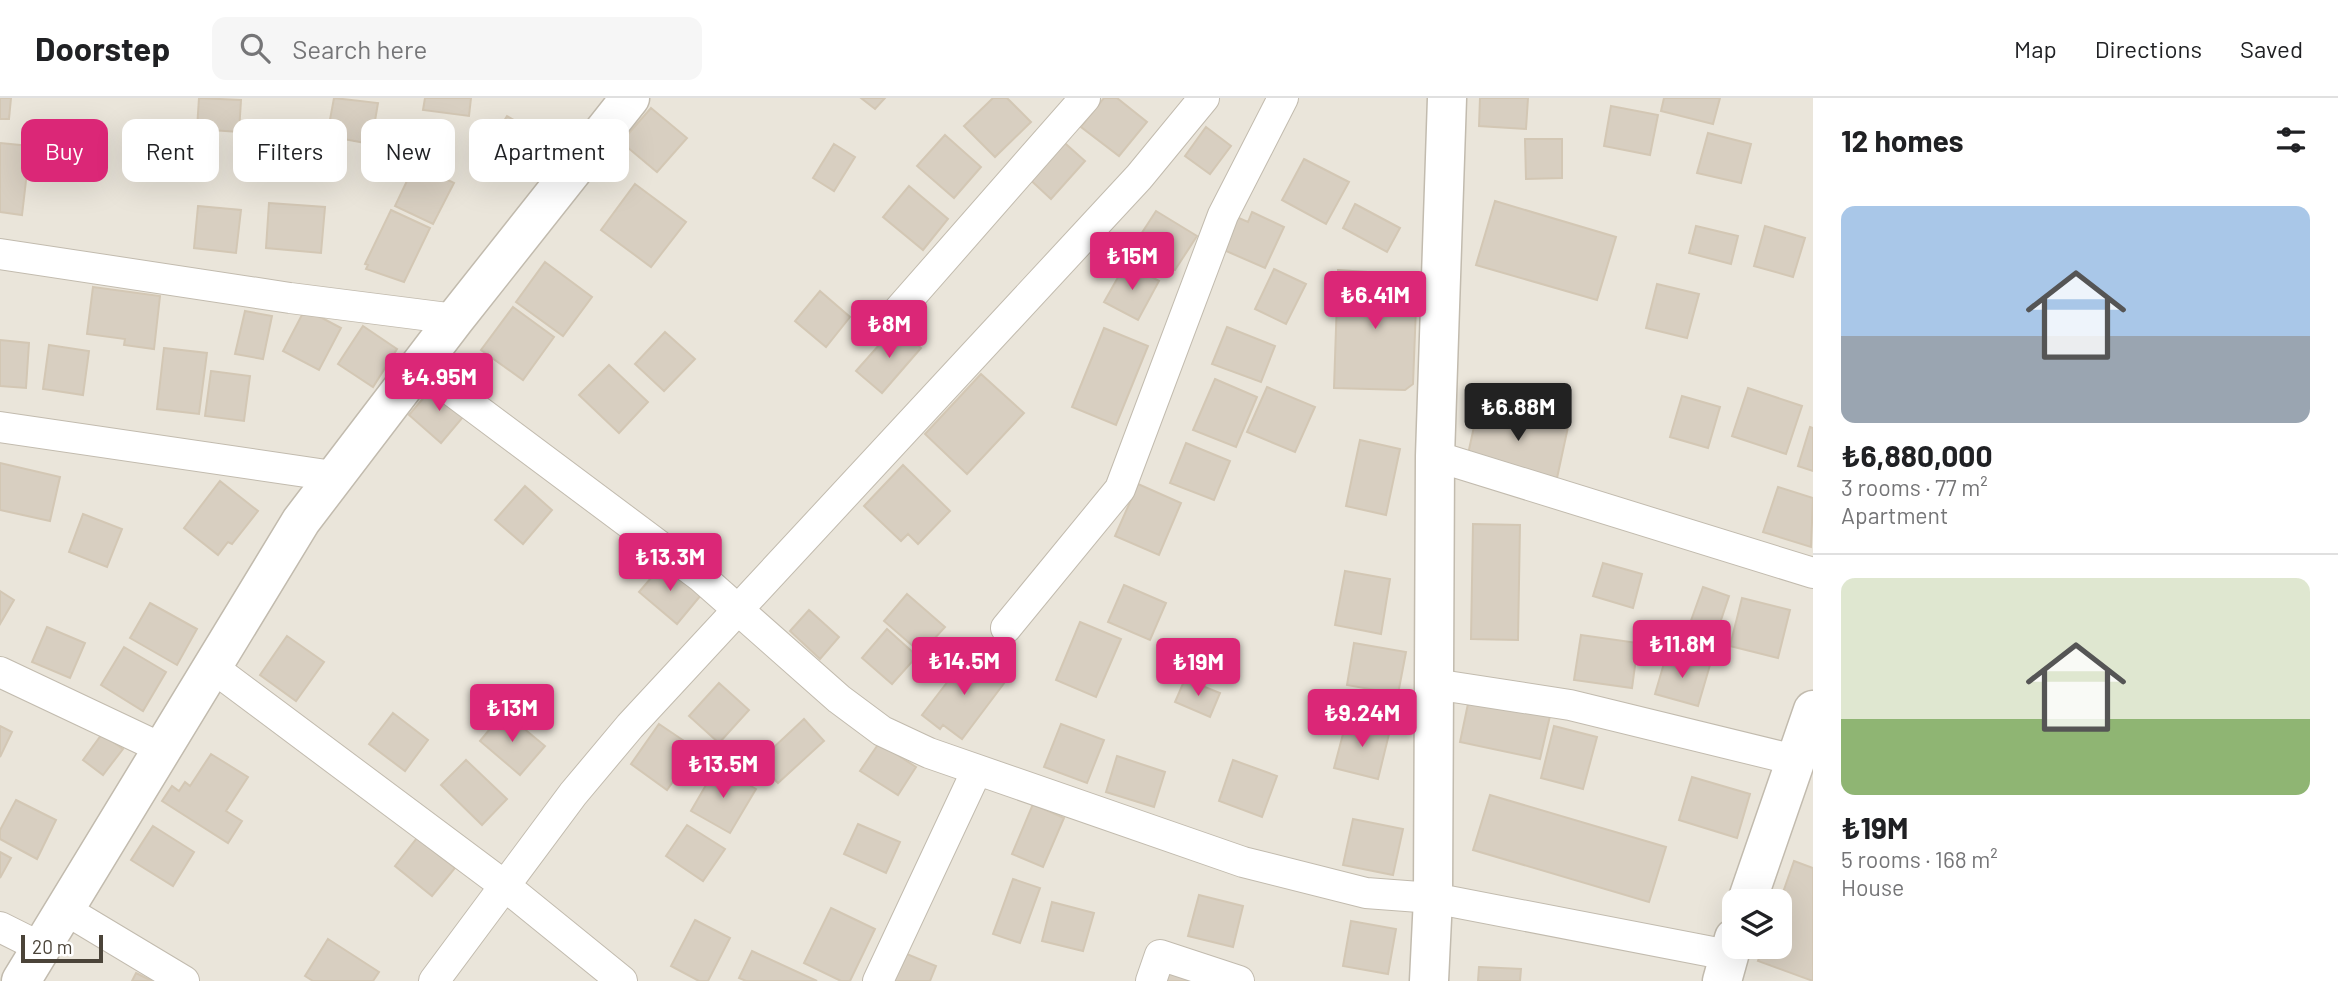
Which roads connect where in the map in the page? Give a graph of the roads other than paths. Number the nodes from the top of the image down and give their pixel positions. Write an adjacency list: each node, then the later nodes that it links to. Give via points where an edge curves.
1 (630, 98): 7 (street)
2 (1085, 98): 8 (street)
3 (1204, 98): 14 (street, via 1139,177)
4 (1283, 98): 15 (street, via 1223,215 1119,489)
5 (1447, 98): 11 (street)
6 (0, 254): 7 (street)
7 (455, 319): 9 (street)
8 (884, 327)
9 (421, 367): 12 (street); 14 (street, via 701,576)
10 (0, 427): 12 (street)
11 (1435, 456): 13 (street); 18 (street)
12 (333, 477): 16 (street)
13 (1813, 573)
14 (738, 610): 22 (street, via 839,699 882,730); 23 (street, via 589,775)
15 (1006, 628)
16 (212, 667): 20 (street); 23 (street)
17 (0, 672): 20 (street)
18 (1434, 684): 21 (street, via 1570,705); 25 (street)
19 (1813, 710): 21 (street)
20 (163, 749): 26 (street)
21 (1795, 760): 24 (street)
22 (977, 770): 25 (street, via 1243,862 1366,893); 35 (street)
23 (505, 887): 33 (street); 34 (street)
24 (1751, 889)
25 (1433, 898): 29 (street); 37 (street)
26 (64, 909): 28 (street); 32 (street)
27 (0, 927): 28 (street)
28 (40, 947): 31 (street)
29 (1722, 957)
30 (1224, 978): 36 (street, via 1160,955)
31 (21, 981)
32 (184, 981)
33 (434, 981)
34 (622, 981)
35 (878, 981)
36 (1151, 981)
37 (1429, 981)

